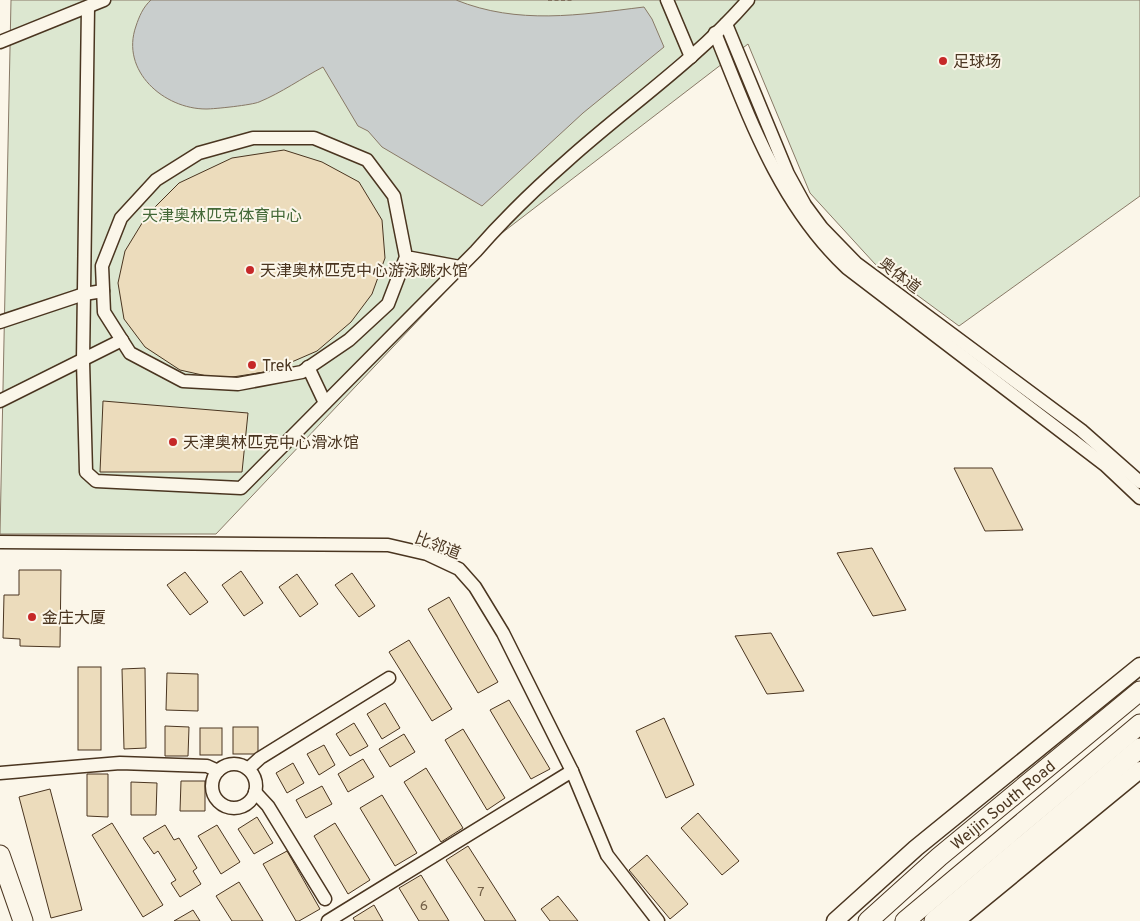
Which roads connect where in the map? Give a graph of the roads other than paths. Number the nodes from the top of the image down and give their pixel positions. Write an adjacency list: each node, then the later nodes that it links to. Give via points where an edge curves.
1 (104, 0): 4 (street)
2 (667, 0): 8 (street)
3 (748, 0): 5 (street)
4 (85, 8): 7 (street); 12 (street)
5 (726, 24): 6 (street); 19 (street, 奥体道, via 788,174 822,228 856,262 1081,430)
6 (715, 33): 8 (street); 20 (street, via 758,138 799,214 819,241 847,268 1106,465)
7 (0, 42)
8 (691, 57): 10 (street, via 568,160)
9 (406, 257): 10 (street); 11 (street, via 394,196 367,160 314,138 253,138 199,153 156,180 121,218 102,266); 16 (street, via 388,304 349,340)
10 (460, 267): 18 (street)
11 (103, 290): 12 (street); 14 (street, via 104,312)
12 (84, 294): 13 (street); 15 (street)
13 (0, 322)
14 (122, 340): 15 (street); 16 (street, via 130,353 183,381 238,384 302,372)
15 (83, 360): 17 (street); 18 (street, via 86,472 96,481 241,488)
16 (308, 367): 18 (street)
17 (0, 401)
18 (325, 403)
19 (1140, 482)
20 (1140, 498)
21 (0, 542): 30 (street, 比邻道, via 388,545 427,554 459,569 475,587 504,633)
22 (1140, 666): 38 (main road, via 916,848)
23 (389, 678): 27 (street, via 260,758)
24 (1140, 691): 39 (highway, Weijin South Road, via 939,857)
25 (1140, 724): 40 (highway, Weijin South Road)
26 (1140, 748): 41 (highway)
27 (248, 769): 29 (street, via 231,764); 32 (street, via 255,778)
28 (1140, 770): 42 (main road)
29 (218, 771): 31 (street, via 207,766 120,763); 32 (street, via 213,791 220,803 240,807 247,804)
30 (572, 771): 36 (street); 37 (street, 比邻道, via 607,855)
31 (0, 773)
32 (255, 792): 34 (street, via 268,806)
33 (0, 855): 35 (highway)
34 (325, 899)
35 (23, 921)
36 (328, 921)
37 (658, 921)
38 (835, 921)
39 (868, 921)
40 (904, 921)
41 (934, 921)
42 (956, 921)

